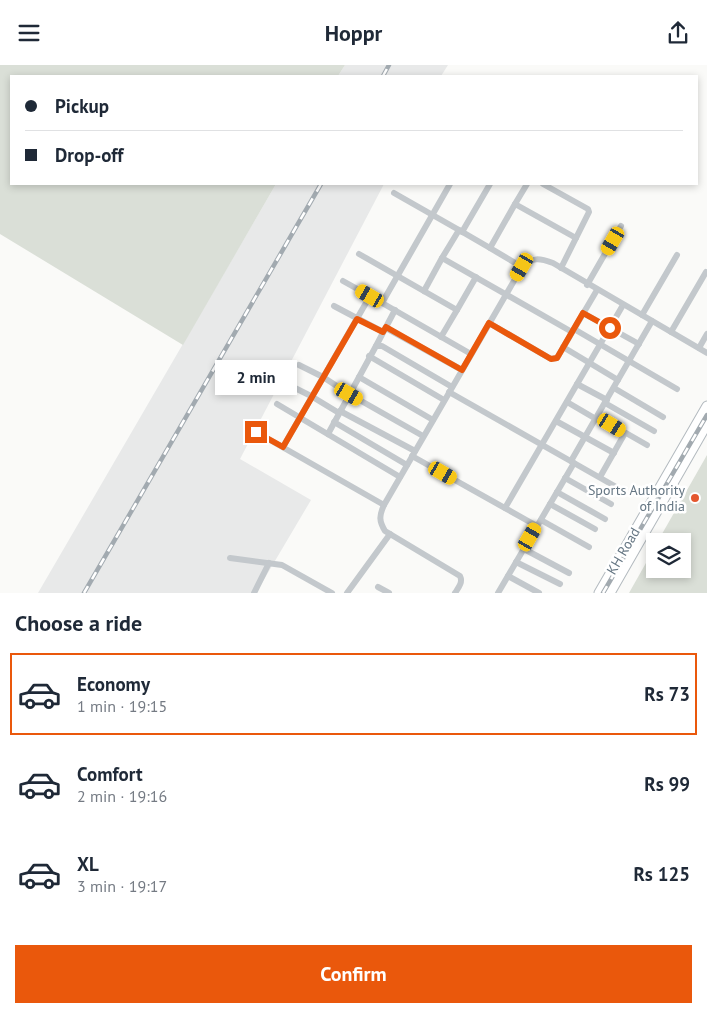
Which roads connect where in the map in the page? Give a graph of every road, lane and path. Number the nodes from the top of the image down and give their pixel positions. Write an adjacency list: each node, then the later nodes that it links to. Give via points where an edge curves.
1 (447, 185): 7 (street)
2 (489, 185): 9 (street)
3 (526, 185): 6 (street)
4 (545, 185): 10 (street, via 590,212)
5 (394, 193): 7 (street)
6 (515, 204): 10 (street); 11 (street)
7 (432, 215): 9 (street); 18 (street)
8 (621, 226): 21 (street)
9 (461, 231): 11 (street); 14 (street)
10 (576, 239): 16 (street)
11 (490, 248): 15 (street)
12 (359, 254): 18 (street)
13 (676, 255): 32 (street)
14 (442, 258): 19 (street); 23 (street)
15 (522, 267): 16 (street, via 534,258); 24 (street)
16 (561, 267): 21 (street)
17 (706, 272): 39 (street)
18 (397, 276): 23 (street); 26 (street)
19 (476, 277): 24 (street); 30 (street)
20 (343, 281): 25 (street)
21 (588, 285): 22 (street)
22 (596, 290): 28 (street); 31 (street)
23 (424, 291): 30 (street)
24 (506, 294): 35 (street); 38 (street)
25 (370, 296): 26 (street); 33 (street)
26 (382, 303): 29 (street)
27 (334, 305): 33 (street)
28 (623, 305): 32 (street); 36 (street)
29 (395, 310): 37 (street); 41 (street)
30 (457, 310): 41 (street)
31 (583, 313): 36 (street); 38 (street)
32 (642, 315): 34 (street)
33 (357, 319): 37 (street); 54 (street)
34 (652, 321): 39 (street); 42 (street)
35 (489, 323): 45 (street, via 551,359 557,358); 48 (street)
36 (610, 328): 42 (street); 43 (street)
37 (384, 330): 44 (street); 53 (street)
38 (573, 331): 43 (street); 45 (street)
39 (671, 332): 46 (street)
40 (707, 334): 46 (street)
41 (441, 337): 48 (street)
42 (639, 344): 50 (street)
43 (600, 345): 50 (street); 51 (street)
44 (376, 346): 49 (street); 60 (street, via 382,346)
45 (563, 347): 51 (street)
46 (699, 348): 47 (street)
47 (707, 353)
48 (471, 354): 53 (street)
49 (370, 356): 55 (street); 64 (street)
50 (629, 362): 56 (street); 61 (street)
51 (589, 364): 56 (street); 57 (street)
52 (300, 365): 54 (street)
53 (462, 370): 60 (street)
54 (324, 377): 62 (street); 63 (street)
55 (359, 377): 62 (street); 73 (street)
56 (618, 380): 59 (street)
57 (578, 384): 65 (street); 66 (street)
58 (289, 385): 63 (street)
59 (614, 388): 66 (street); 70 (street)
60 (451, 389): 64 (street); 83 (street)
61 (677, 389)
62 (349, 394): 69 (street); 81 (street)
63 (311, 396): 69 (street); 71 (street)
64 (444, 400): 73 (street)
65 (567, 402): 72 (street); 74 (street)
66 (606, 402): 72 (street); 77 (street)
67 (277, 404): 71 (street)
68 (706, 409): 120 (main road, KH Road)
69 (340, 412): 75 (street); 86 (street)
70 (664, 417)
71 (300, 418): 80 (street); 85 (street)
72 (597, 418): 79 (street); 82 (street)
73 (433, 420): 81 (street)
74 (556, 421): 82 (street); 83 (street)
75 (334, 422): 80 (street); 89 (street)
76 (707, 424): 121 (main road, KH Road)
77 (654, 431)
78 (256, 432): 85 (street)
79 (625, 433): 84 (street); 87 (street)
80 (328, 434): 90 (street)
81 (423, 436): 86 (street)
82 (586, 437): 87 (street); 88 (street)
83 (542, 445): 88 (street); 98 (street)
84 (647, 445)
85 (283, 447): 97 (street)
86 (413, 453): 89 (street); 98 (street)
87 (614, 453): 91 (street)
88 (573, 462): 91 (street); 92 (street)
89 (406, 465): 90 (street)
90 (400, 477): 97 (street)
91 (600, 477): 93 (street)
92 (565, 478): 94 (street); 96 (street)
93 (618, 488)
94 (557, 492): 95 (street); 99 (street)
95 (550, 504): 100 (street); 102 (street)
96 (611, 504)
97 (384, 505): 103 (street, via 381,524)
98 (506, 508): 101 (street)
99 (605, 519)
100 (541, 520): 101 (street); 104 (street)
101 (537, 526): 105 (street)
102 (595, 529)
103 (390, 534): 116 (street); 118 (street, via 460,576 462,579)
104 (589, 547)
105 (524, 549): 107 (street); 109 (street)
106 (230, 558): 108 (street)
107 (516, 562): 110 (street); 111 (street)
108 (269, 563): 114 (street); 115 (street, via 290,569)
109 (569, 573)
110 (508, 576): 113 (street); 119 (street)
111 (560, 585)
112 (378, 587): 117 (street)
113 (502, 592)
114 (254, 593)
115 (332, 593)
116 (347, 593)
117 (389, 593)
118 (456, 593)
119 (539, 593)
120 (599, 593)
121 (610, 593)

